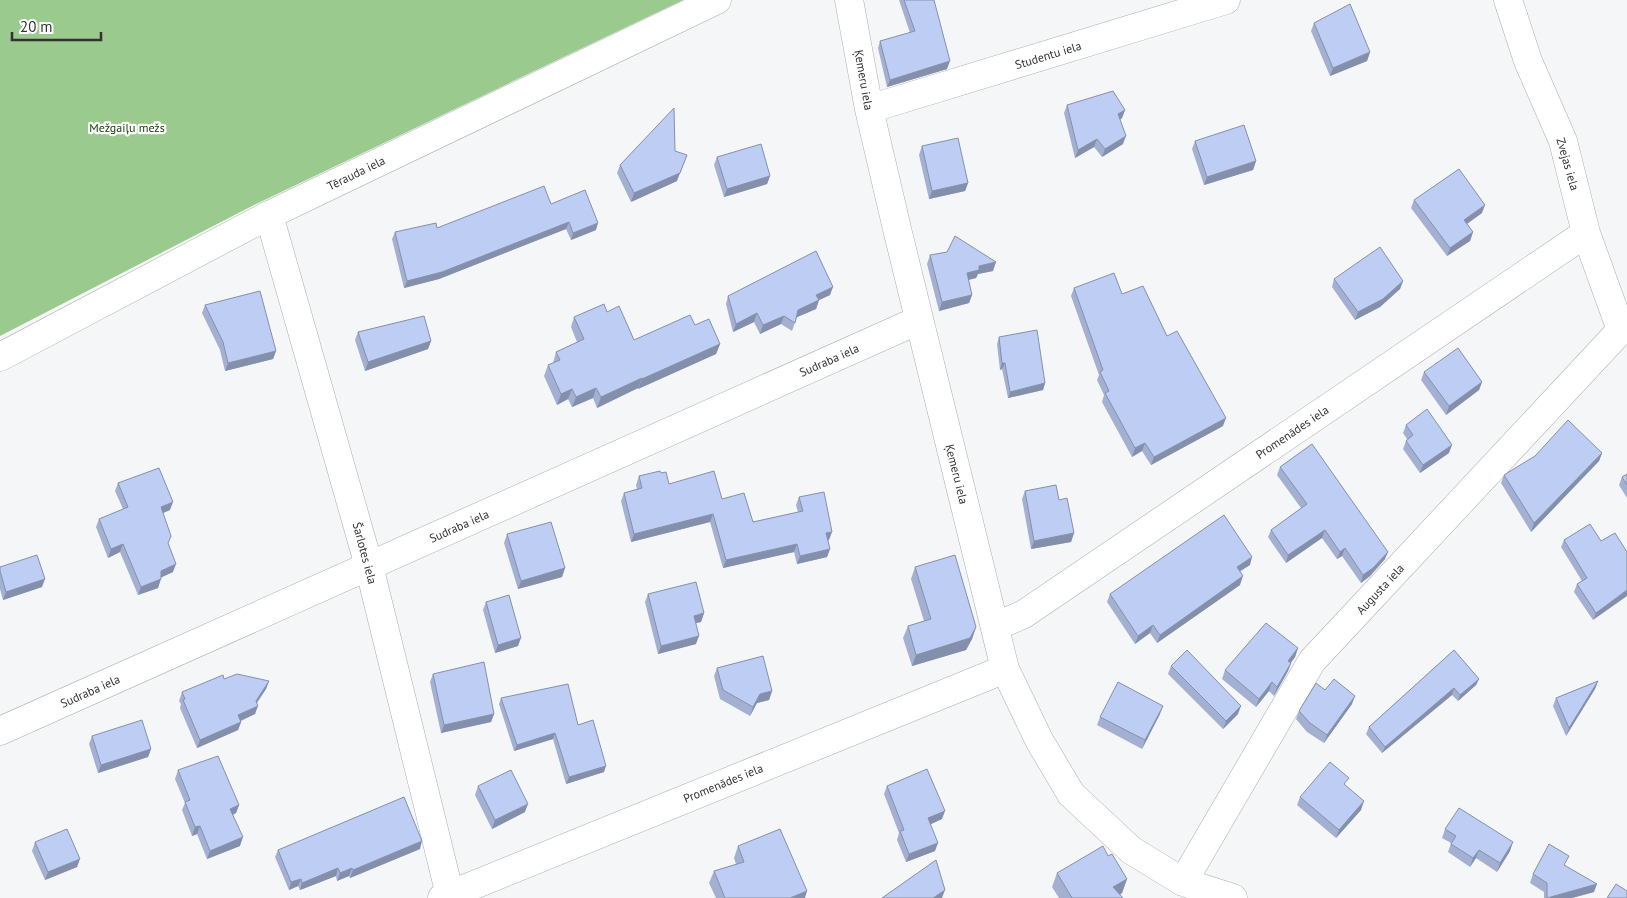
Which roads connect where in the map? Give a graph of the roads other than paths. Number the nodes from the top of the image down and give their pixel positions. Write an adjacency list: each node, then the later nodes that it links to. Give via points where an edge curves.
1 (717, 0): 6 (street, Tērauda iela)
2 (849, 0): 5 (street, Ķemeru iela)
3 (1226, 0): 5 (street, Studentu iela)
4 (1508, 0): 7 (street, Zvejas iela, via 1528,61 1563,141)
5 (869, 109): 8 (street, Ķemeru iela)
6 (269, 215): 10 (street, Tērauda iela); 11 (street, Šarlotes iela)
7 (1586, 233): 9 (street, Zvejas iela); 12 (street, Promenādes iela, via 1024,614)
8 (919, 320): 11 (street, Sudraba iela); 12 (street, Ķemeru iela)
9 (1621, 330): 15 (street, Augusta iela, via 1312,662)
10 (0, 357)
11 (369, 566): 14 (street, Sudraba iela); 16 (street, Šarlotes iela)
12 (995, 627): 13 (street, Ķemeru iela)
13 (1005, 668): 15 (street, Ķemeru iela, via 1039,740 1071,794 1131,850); 16 (street, Promenādes iela)
14 (0, 731)
15 (1183, 882): 17 (street, Ķemeru iela)
16 (446, 896)
17 (1233, 898)

